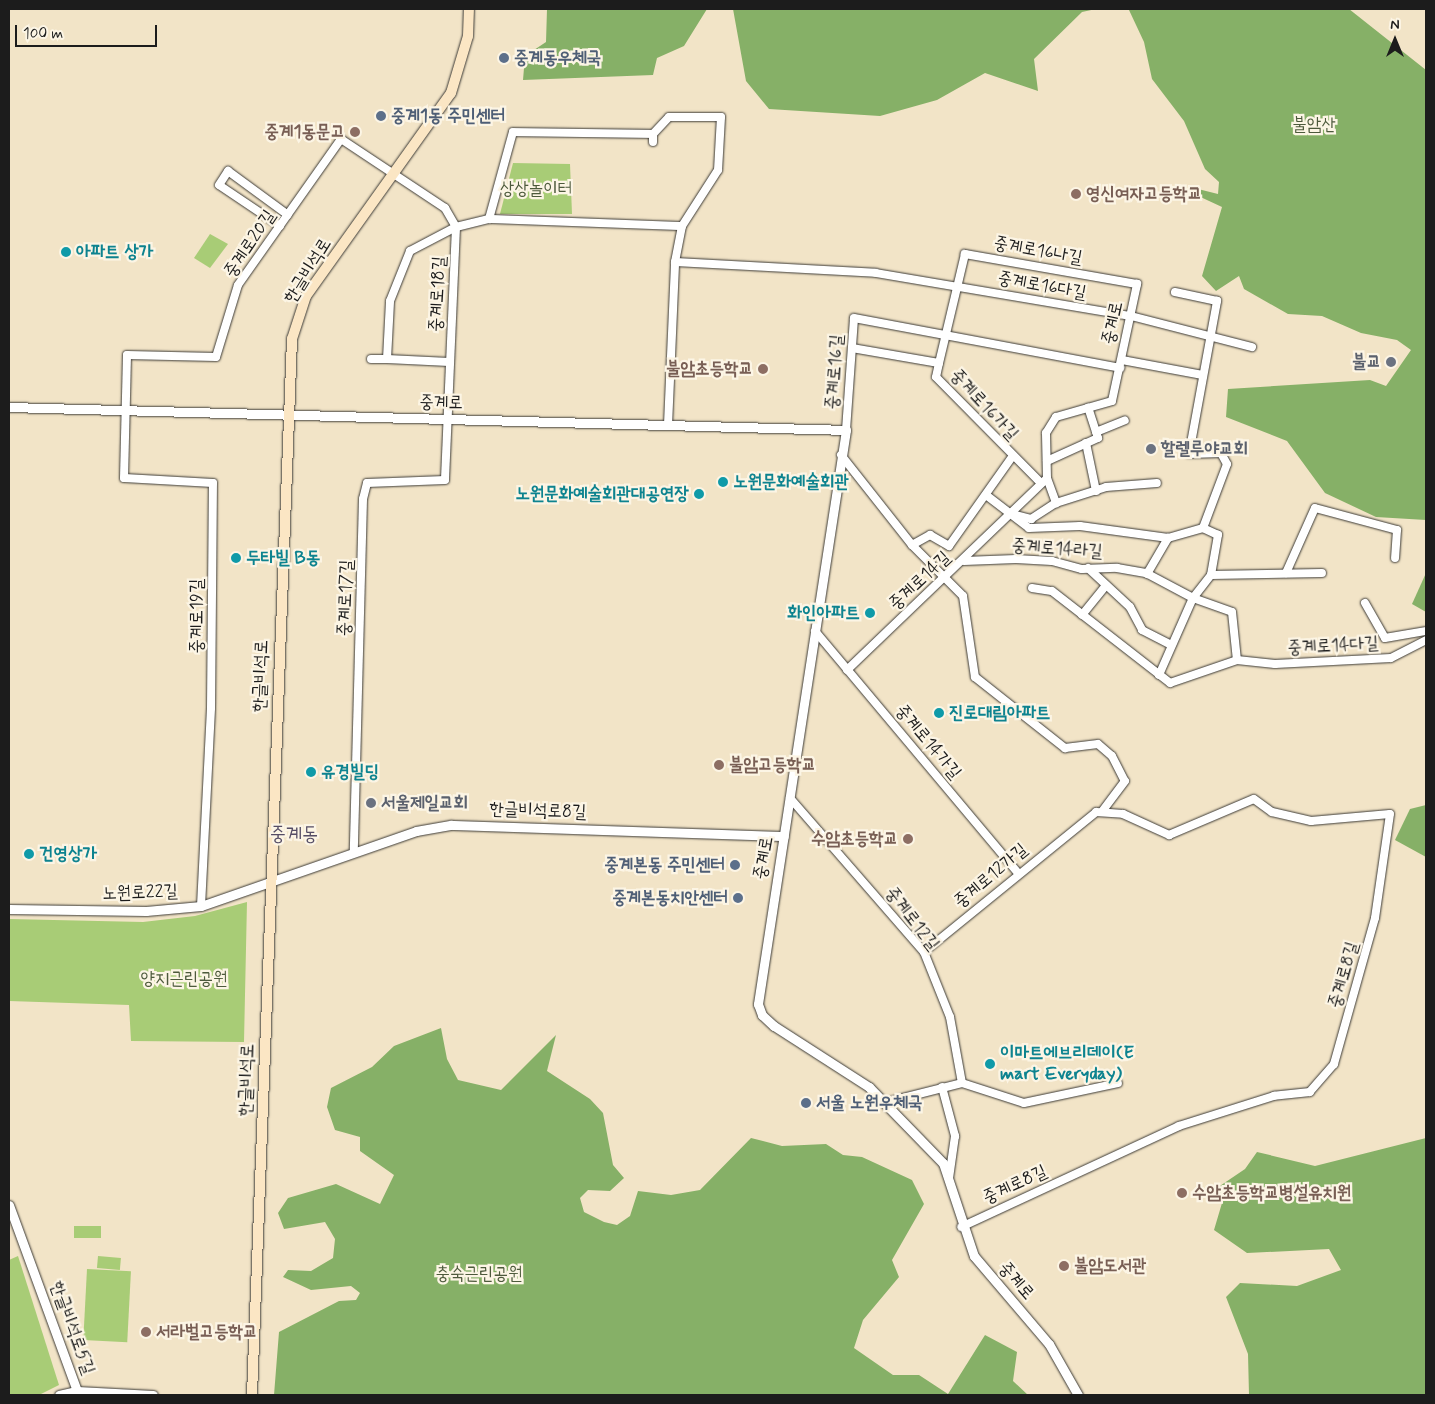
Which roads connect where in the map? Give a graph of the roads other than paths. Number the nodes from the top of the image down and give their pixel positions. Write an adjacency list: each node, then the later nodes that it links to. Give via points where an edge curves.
1 (469, 9): 2 (main road, 한글비석로, via 458,78)
2 (392, 175): 3 (street, 중계로20길, via 341,139); 7 (street, via 445,208); 26 (main road, 한글비석로, via 302,304 292,339)
3 (288, 215): 5 (street, 중계로20길); 5 (street, via 228,172 219,185)
4 (489, 219): 6 (street); 6 (street, via 513,132 653,138 669,117 721,117 718,170); 7 (street)
5 (280, 226): 25 (street, 중계로20길, via 238,285 216,357 127,354)
6 (682, 226): 8 (street)
7 (456, 227): 18 (street, 중계로18길, via 410,251 390,301); 19 (street, 중계로18길)
8 (675, 262): 10 (street, via 876,272); 29 (street)
9 (1137, 284): 10 (street, 중계로16나길, via 965,254); 12 (street, 중계로)
10 (957, 286): 12 (street, 중계로16다길); 13 (street, 중계로16나길)
11 (1175, 292): 14 (street, via 1218,301)
12 (1130, 316): 14 (street, 중계로16다길); 21 (street, 중계로)
13 (945, 334): 16 (street, 중계로16길, via 854,318); 20 (street); 21 (street, 중계로16길)
14 (1210, 334): 15 (street, 중계로16다길); 22 (street)
15 (1252, 347)
16 (852, 348): 20 (street, 중계로16가길); 30 (street, 중계로16길)
17 (371, 358): 18 (street)
18 (387, 358): 19 (street)
19 (449, 362): 27 (street, 중계로18길)
20 (939, 363): 34 (street, 중계로16가길, via 936,377)
21 (1121, 364): 22 (street, 중계로16길); 24 (street, via 1112,401)
22 (1203, 375): 42 (street, via 1189,454 1221,453 1226,464)
23 (9, 407): 25 (street, 중계로)
24 (1088, 408): 31 (street); 35 (street, via 1056,417 1046,433)
25 (126, 411): 26 (street, 중계로); 71 (street, 중계로19길, via 124,478 213,483 212,708)
26 (288, 416): 27 (street, 중계로); 70 (main road, 한글비석로)
27 (445, 419): 29 (street, 중계로); 68 (street, 중계로17길, via 445,480 367,483 363,499)
28 (1125, 420): 31 (street)
29 (668, 425): 30 (street, 중계로)
30 (846, 430): 33 (street, 중계로)
31 (1096, 432): 32 (street, via 1098,438)
32 (1086, 443): 35 (street); 38 (street)
33 (841, 455): 44 (street); 58 (street, 중계로)
34 (1012, 457): 36 (street, 중계로16가길); 39 (street)
35 (1047, 461): 36 (street)
36 (1044, 480): 40 (street); 41 (street, 중계로14길)
37 (1157, 483): 38 (street)
38 (1096, 491): 40 (street)
39 (986, 495): 41 (street); 44 (street, via 949,546 930,535)
40 (1056, 503): 41 (street, via 1031,519)
41 (1012, 513): 43 (street, via 1029,528 1080,526); 46 (street, 중계로14길)
42 (1203, 528): 43 (street); 51 (street, via 1218,535)
43 (1168, 538): 50 (street)
44 (912, 545): 52 (street)
45 (1396, 558): 48 (street, via 1398,530 1315,508)
46 (964, 561): 47 (street, 중계로14라길, via 1052,561); 52 (street, 중계로14길)
47 (1088, 568): 50 (street, 중계로14라길); 53 (street)
48 (1286, 572): 49 (street); 51 (street)
49 (1322, 573)
50 (1147, 574): 55 (street, 중계로14라길)
51 (1210, 575): 55 (street)
52 (943, 580): 63 (street, 중계로14길); 66 (street, via 963,596 975,677 1065,748 1098,744 1112,756 1125,781)
53 (1106, 585): 57 (street); 61 (street, via 1130,607 1142,630)
54 (1032, 588): 57 (street, 중계로14다길, via 1052,591)
55 (1193, 598): 61 (street); 62 (street, 중계로14라길, via 1232,612)
56 (1365, 603): 59 (street, 중계로14다길, via 1385,638)
57 (1082, 615): 64 (street, 중계로14다길)
58 (815, 631): 63 (street, 중계로14가길); 65 (street, 중계로)
59 (1426, 631)
60 (1426, 640): 62 (street, 중계로14다길, via 1391,658 1275,664)
61 (1170, 644): 64 (street)
62 (1237, 660): 64 (street, 중계로14다길, via 1170,683)
63 (847, 670): 69 (street, 중계로14가길)
64 (1159, 675)
65 (790, 798): 67 (street, 중계로); 73 (street, 중계로12길)
66 (1102, 811): 69 (street, 중계로12가길, via 1077,822); 80 (street, 중계로8길, via 1124,814 1169,836 1254,799 1272,812 1311,821 1390,814 1375,918 1334,1064 1310,1092 1274,1096 1179,1126)
67 (784, 836): 68 (street, 한글비석로8길, via 451,825 416,831); 77 (street, 중계로, via 764,947 758,998 762,1015)
68 (354, 853): 70 (street, 한글비석로8길)
69 (1018, 873): 73 (street, 중계로12가길)
70 (270, 884): 71 (street, 노원로22길); 84 (main road, 한글비석로)
71 (201, 906): 72 (street, 노원로22길, via 146,910)
72 (9, 910)
73 (924, 952): 75 (street, 중계로12길, via 950,1017)
74 (1118, 1083): 75 (street, via 1024,1104)
75 (962, 1084): 76 (street)
76 (942, 1087): 77 (street); 78 (street, 중계로, via 954,1136)
77 (887, 1102): 78 (street, 중계로, via 938,1156)
78 (950, 1178): 80 (street, 중계로)
79 (9, 1205): 81 (street, 한글비석로5길)
80 (961, 1227): 85 (street, 중계로, via 974,1256 1049,1344)
81 (77, 1391): 82 (street); 83 (street, 한글비석로5길)
82 (59, 1395)
83 (153, 1395)
84 (252, 1395)
85 (1078, 1395)

